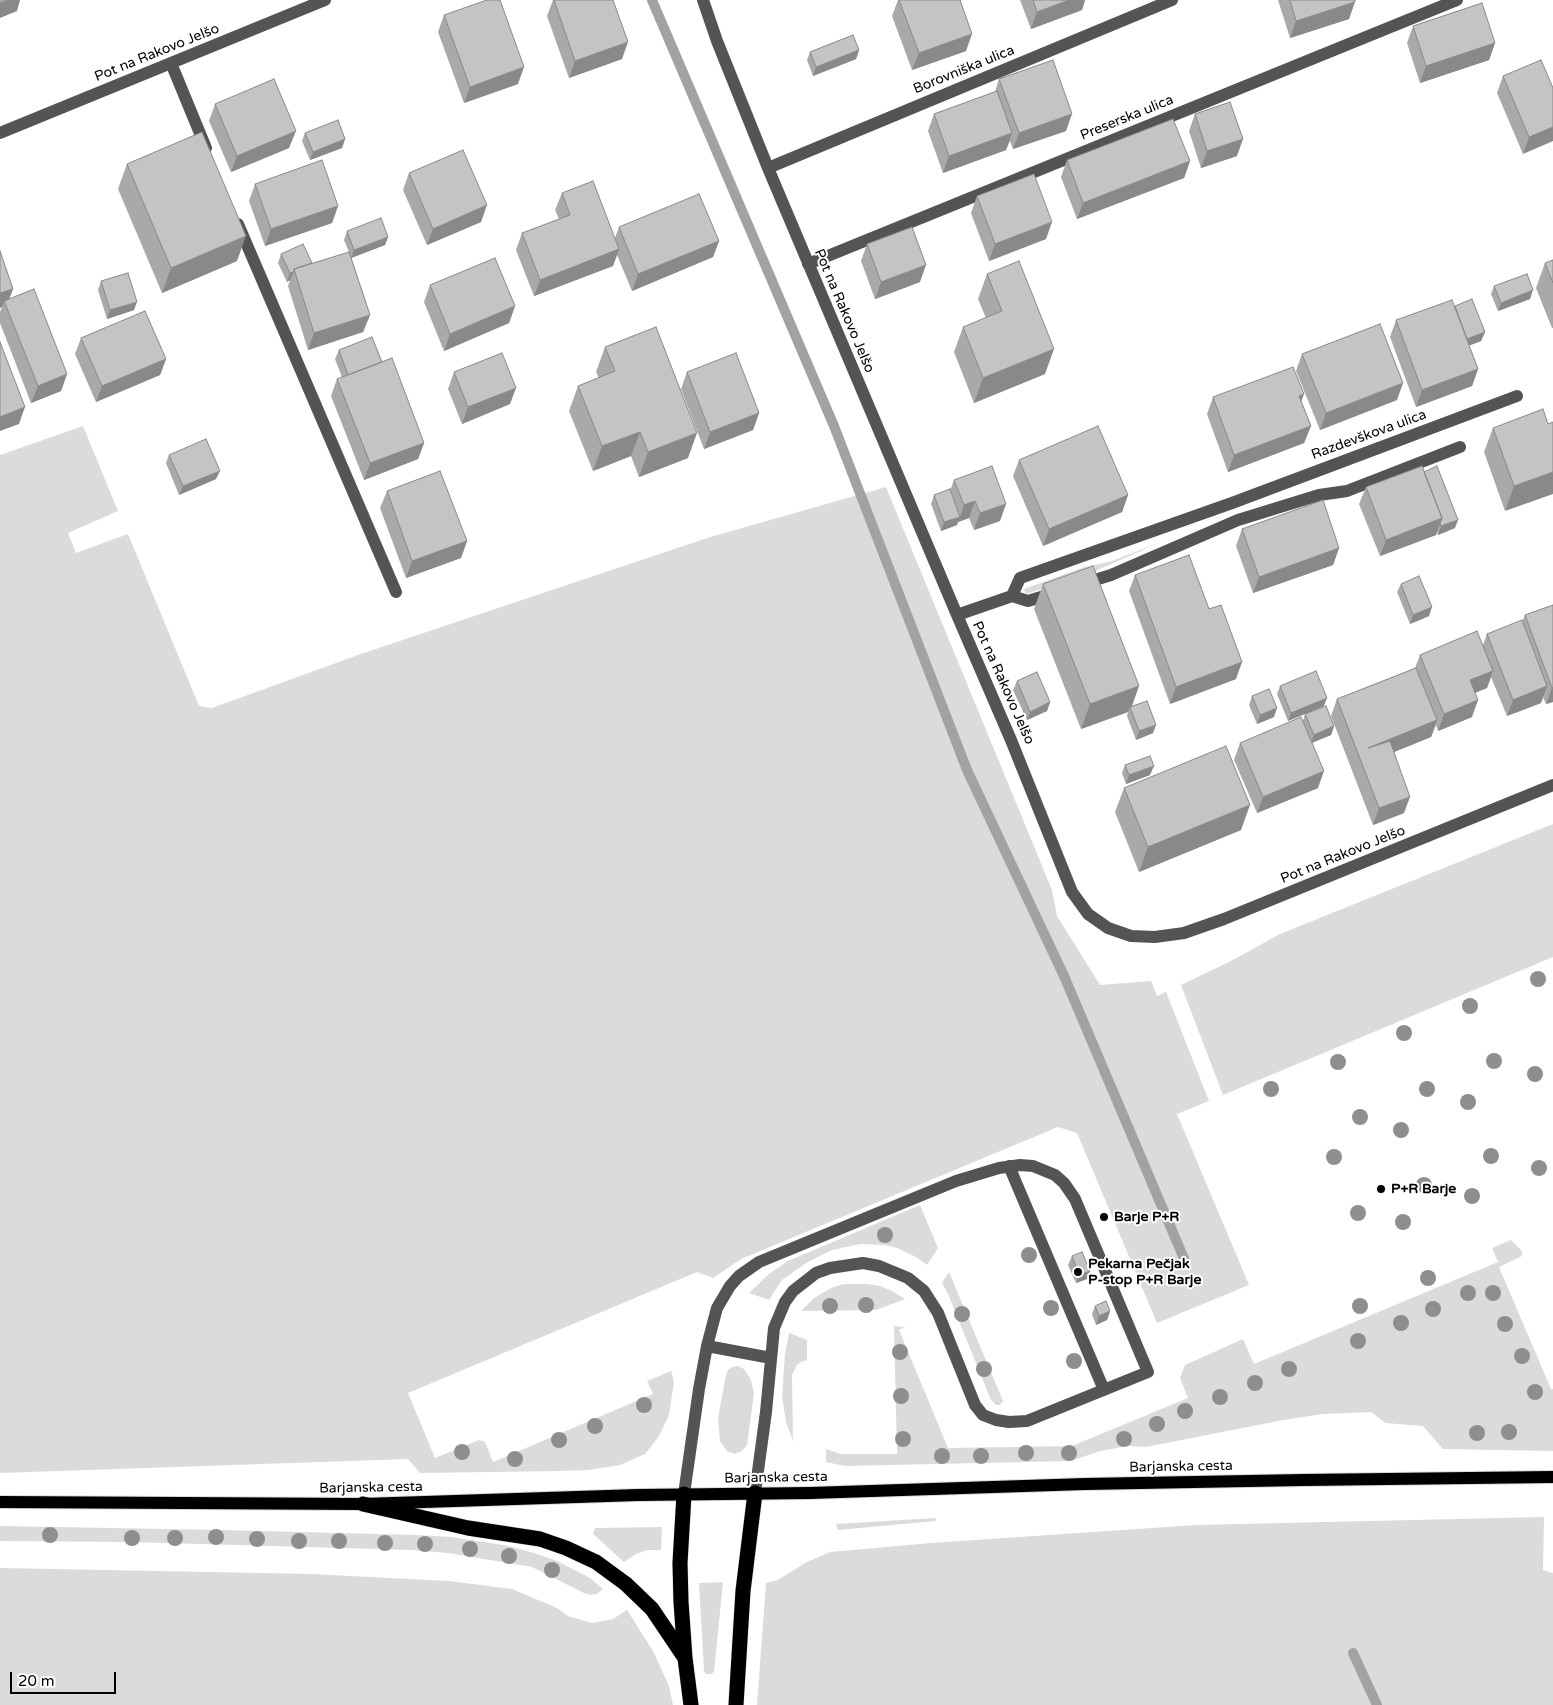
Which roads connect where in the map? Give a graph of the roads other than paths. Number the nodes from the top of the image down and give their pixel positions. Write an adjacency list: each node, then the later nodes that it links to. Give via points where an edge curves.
1 (325, 0): 5 (street, Pot na Rakovo Jelšo)
2 (703, 0): 8 (street, Pot na Rakovo Jelšo)
3 (1172, 0): 8 (street, Borovniška ulica)
4 (1457, 0): 10 (street, Preserska ulica)
5 (171, 63): 6 (street, Pot na Rakovo Jelšo); 7 (street)
6 (0, 133)
7 (210, 157)
8 (768, 168): 10 (street, Pot na Rakovo Jelšo)
9 (233, 212): 15 (street)
10 (808, 264): 17 (street, Pot na Rakovo Jelšo)
11 (1517, 396): 13 (street, Razdevškova ulica)
12 (1460, 447): 14 (street, via 1347,491 1319,495)
13 (1232, 503): 14 (street); 16 (street, Razdevškova ulica, via 1020,578)
14 (1238, 520): 16 (street, via 1111,575 1028,602)
15 (396, 592)
16 (1012, 596): 17 (street)
17 (957, 615): 18 (street, Pot na Rakovo Jelšo, via 1012,740 1072,892 1088,914 1108,928 1131,936 1184,933 1224,919)
18 (1553, 785)
19 (1009, 1166): 20 (street, via 956,1180 759,1262 730,1286 717,1308); 22 (street); 22 (street, via 1044,1169 1064,1183 1075,1199 1148,1372)
20 (707, 1346): 21 (street); 24 (street)
21 (770, 1358): 22 (street, via 778,1316 793,1291 816,1273 863,1263 894,1271 924,1291 938,1313 974,1405 983,1415 1009,1422 1027,1421); 25 (street)
22 (1104, 1390)
23 (1548, 1477): 25 (main road, Barjanska cesta)
24 (684, 1494): 25 (main road, Barjanska cesta); 27 (main road, Barjanska cesta); 28 (highway, via 680,1563)
25 (755, 1494): 30 (highway, via 743,1591)
26 (0, 1502): 27 (main road, Barjanska cesta)
27 (363, 1504): 28 (highway, via 468,1528 540,1539 596,1562 652,1609)
28 (685, 1658): 29 (highway)
29 (691, 1705)
30 (736, 1705)

